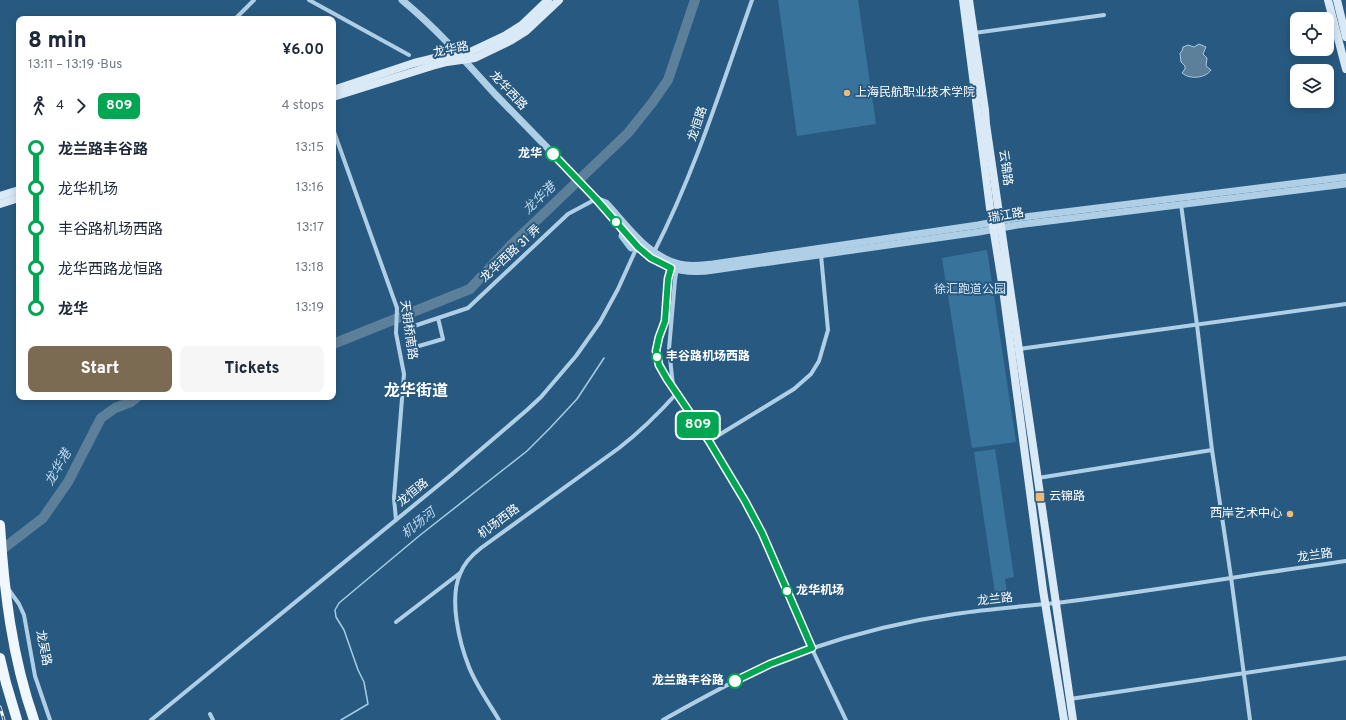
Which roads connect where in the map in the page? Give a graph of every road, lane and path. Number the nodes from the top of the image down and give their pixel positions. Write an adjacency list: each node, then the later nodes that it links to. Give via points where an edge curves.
1 (254, 0): 12 (street)
2 (309, 0): 16 (street)
3 (402, 0): 15 (street, 龙华西路)
4 (548, 0): 15 (main road, 龙华路, via 522,25 506,35 470,52)
5 (559, 0): 17 (main road, 龙华路, via 526,31 475,58)
6 (752, 0): 33 (street, 龙恒路, via 698,153)
7 (963, 0): 30 (main road, 云锦路)
8 (969, 0): 13 (main road, 云锦路)
9 (1328, 0): 18 (main road)
10 (1337, 0): 14 (main road)
11 (1104, 15): 13 (street)
12 (238, 16)
13 (974, 33): 30 (main road, 云锦路)
14 (1346, 37)
15 (458, 54): 17 (street, 龙华西路); 19 (main road, 龙华路, via 414,63)
16 (409, 55)
17 (464, 60): 20 (main road, 龙华路, via 427,67); 27 (street, 龙华西路)
18 (1346, 69)
19 (336, 89)
20 (336, 96)
21 (336, 137): 44 (street, 天钥桥南路, via 397,308 396,333 404,374 394,498)
22 (1346, 177): 30 (street, 瑞江路, via 1016,218)
23 (1346, 184): 29 (street, 瑞江路)
24 (16, 191): 25 (main road)
25 (0, 196)
26 (16, 199): 28 (main road)
27 (596, 199): 31 (street, 龙华西路); 31 (street, 龙华西路, via 606,203); 36 (street, 龙华西路 31 弄, via 568,214 468,308)
28 (0, 204)
29 (1181, 204): 30 (street, 瑞江路, via 1017,225); 37 (street)
30 (997, 225): 32 (street, 瑞江路); 34 (street, 瑞江路, via 713,264); 38 (main road, 云锦路); 52 (main road, 云锦路)
31 (639, 244): 33 (street, 龙华西路); 44 (street, 龙恒路, via 600,322 563,372 527,410)
32 (821, 255): 34 (street, 瑞江路, via 705,272 685,272); 41 (street, via 828,330 819,361 811,374 794,388)
33 (655, 256): 34 (street, 龙华西路)
34 (675, 266): 39 (street, via 669,349); 39 (street, via 668,279 665,321 656,351 659,365)
35 (1346, 304): 37 (street)
36 (438, 318): 36 (street, 龙华西路 31 弄, via 443,339 412,348 405,329)
37 (1197, 325): 38 (street); 42 (street)
38 (1019, 349): 43 (main road, 云锦路)
39 (674, 388): 40 (street)
40 (676, 393): 41 (street); 48 (street, 机场西路, via 639,433 481,548 469,559)
41 (709, 441): 54 (street, via 762,533)
42 (1212, 450): 43 (street); 49 (street)
43 (1038, 478): 51 (main road, 云锦路)
44 (396, 520): 63 (street, 龙恒路)
45 (0, 525): 46 (main road, 龙吴路)
46 (1, 538): 50 (main road, 龙吴路)
47 (1346, 561): 49 (street, 龙兰路)
48 (460, 573): 53 (street); 65 (street, 机场西路, via 455,594 463,650 475,679)
49 (1231, 577): 51 (street, 龙兰路); 57 (street)
50 (5, 585): 61 (main road, 龙吴路, via 16,656); 62 (street, 龙吴路, via 22,609 35,676)
51 (1055, 603): 52 (street, 龙兰路); 58 (main road, 云锦路)
52 (1045, 604): 54 (street, 龙兰路, via 955,614); 68 (main road, 云锦路)
53 (396, 622)
54 (812, 648): 66 (street, 龙兰路, via 747,675); 67 (street)
55 (0, 658): 60 (main road)
56 (1346, 658): 57 (street)
57 (1244, 673): 58 (street); 70 (street)
58 (1070, 699): 69 (main road, 云锦路)
59 (210, 714): 64 (street)
60 (17, 720)
61 (34, 720)
62 (50, 720)
63 (151, 720)
64 (213, 720)
65 (499, 720)
66 (663, 720)
67 (846, 720)
68 (1064, 720)
69 (1072, 720)
70 (1250, 720)

